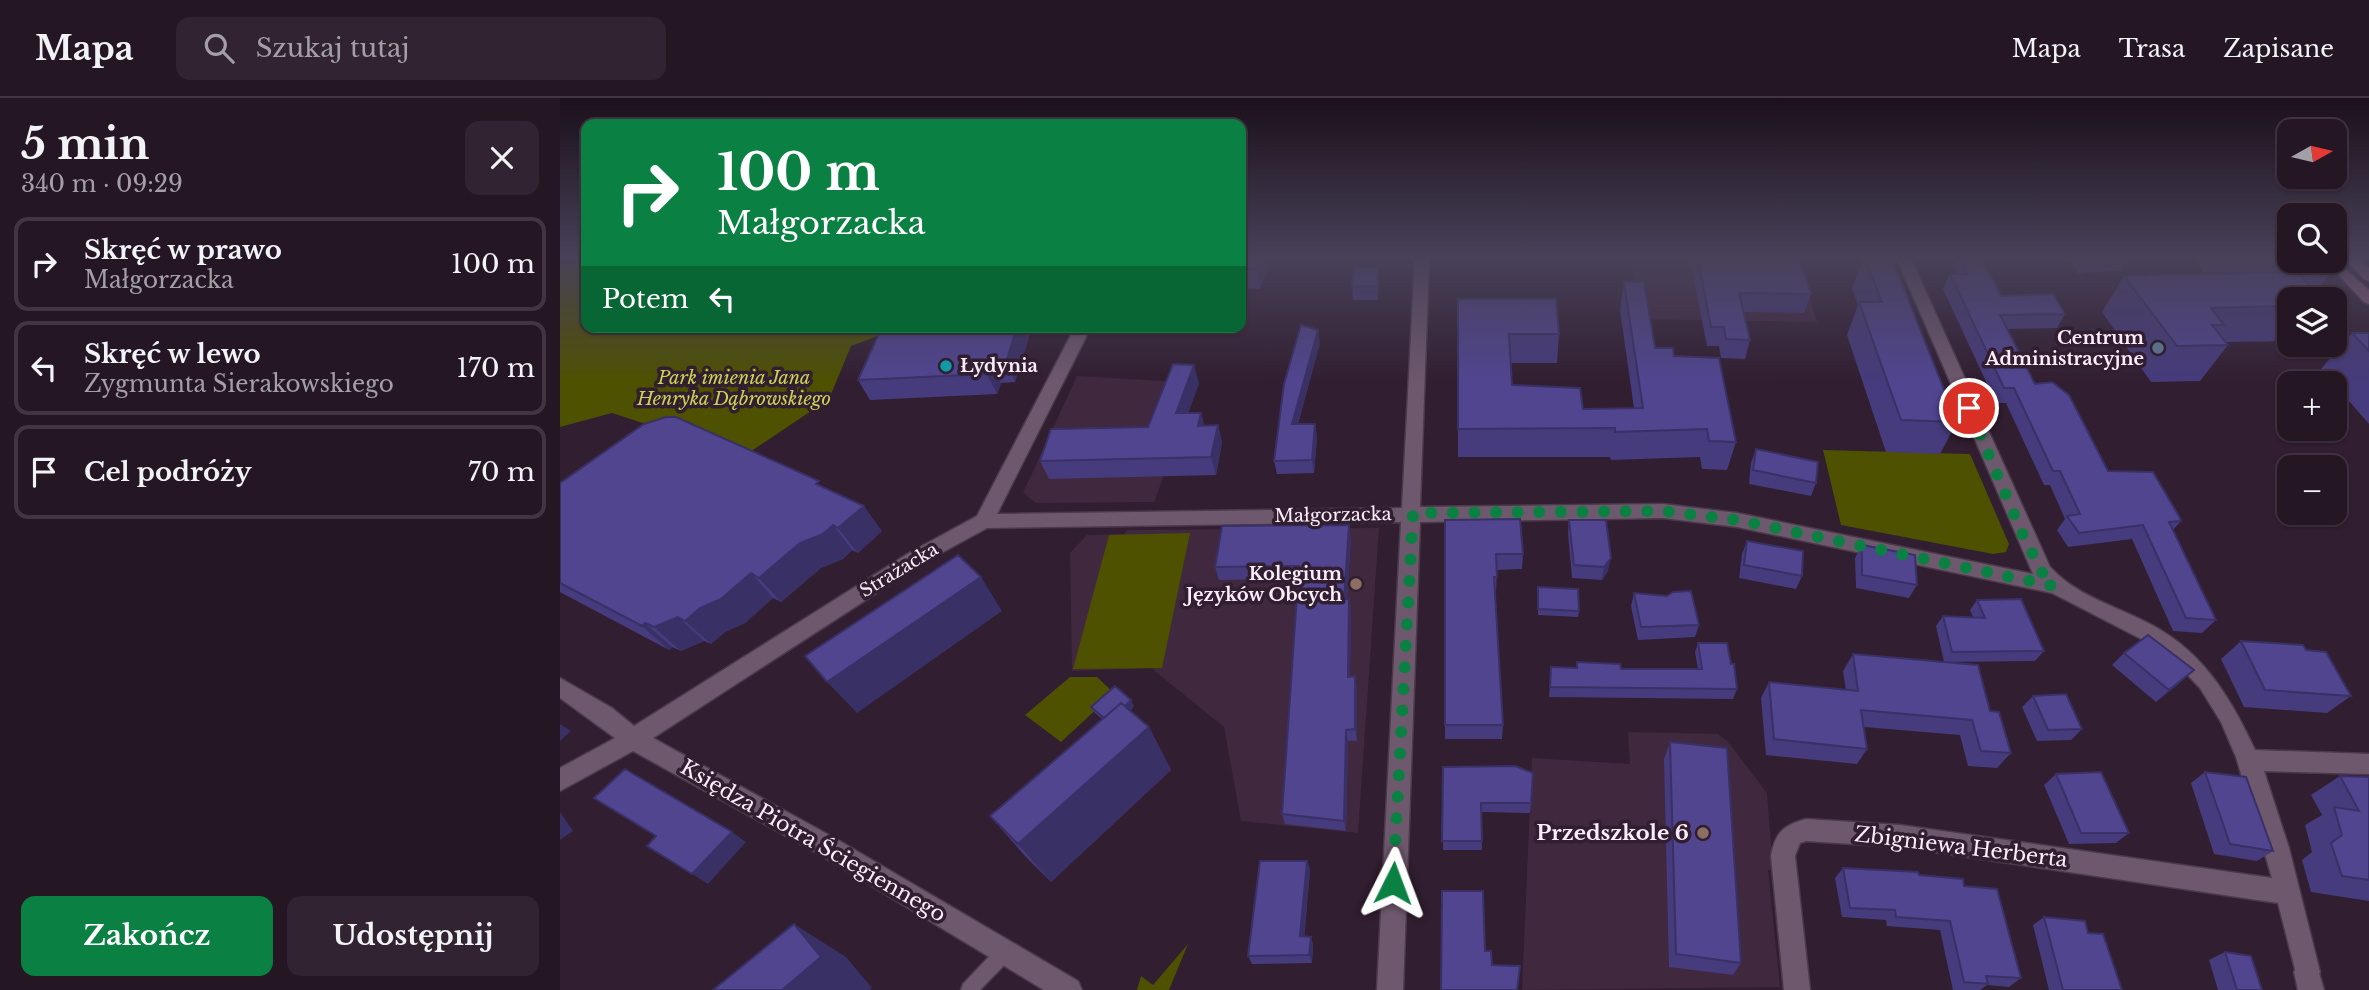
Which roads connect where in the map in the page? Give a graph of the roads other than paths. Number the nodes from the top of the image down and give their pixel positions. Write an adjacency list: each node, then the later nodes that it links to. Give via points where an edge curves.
1 (1420, 301): 4 (street)
2 (1922, 301): 6 (street, via 2022,533)
3 (1080, 333): 5 (street)
4 (1413, 513): 5 (street, Małgorzacka); 6 (street, Małgorzacka, via 1663,511 1737,520); 17 (street)
5 (984, 521): 8 (street, Strażacka, via 916,558)
6 (2054, 586): 9 (street, Małgorzacka, via 2149,632 2185,658 2208,682)
7 (560, 687): 8 (street, Księdza Piotra Ściegiennego)
8 (633, 739): 11 (street, Strażacka); 13 (street, Księdza Piotra Ściegiennego, via 830,848)
9 (2250, 760): 10 (street); 12 (street, Małgorzacka)
10 (2369, 764)
11 (560, 780)
12 (2287, 892): 14 (street, Małgorzacka); 18 (street, Zbigniewa Herberta, via 1900,836 1806,830 1792,834 1783,856)
13 (1005, 953): 15 (lane); 16 (street, Księdza Piotra Ściegiennego)
14 (2309, 981)
15 (969, 990)
16 (1069, 990)
17 (1390, 990)
18 (1797, 990)

